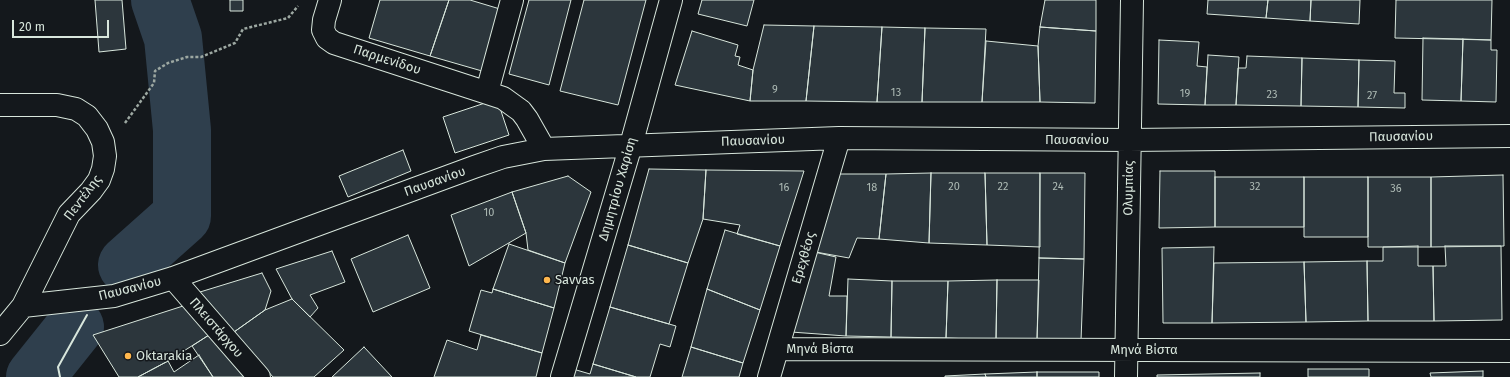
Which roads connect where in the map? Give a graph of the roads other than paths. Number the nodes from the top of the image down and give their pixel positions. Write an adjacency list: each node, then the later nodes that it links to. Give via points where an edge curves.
1 (330, 0): 5 (street, Παρμενίδου, via 323,30 327,38 334,43)
2 (512, 0): 5 (street)
3 (671, 0): 10 (street, Δημητρίου Χαρίση)
4 (1132, 0): 9 (street, Ολυμπίας)
5 (487, 92): 11 (street, via 503,98 521,111)
6 (0, 105): 13 (street, Πεντέλης, via 57,105 76,109 94,123 105,148 102,174 91,191 69,214)
7 (1510, 136): 9 (street, Παυσανίου)
8 (839, 138): 9 (street, Παυσανίου); 10 (street, Παυσανίου); 15 (street, Ερεχθέος)
9 (1129, 140): 16 (street, Ολυμπίας)
10 (631, 145): 11 (street, Παυσανίου); 19 (street, Δημητρίου Χαρίση)
11 (544, 149): 12 (street, Παυσανίου, via 503,157 474,167)
12 (173, 278): 13 (street, Παυσανίου, via 114,296); 18 (street, Πλειστάρχου)
13 (23, 306): 14 (street, Πεντέλης)
14 (0, 334)
15 (778, 349): 16 (street, Μηνά Βίστα); 20 (street, Ερεχθέος)
16 (1126, 350): 17 (street, Μηνά Βίστα); 21 (street, Ολυμπίας)
17 (1510, 351)
18 (259, 377)
19 (562, 377)
20 (769, 377)
21 (1126, 377)

